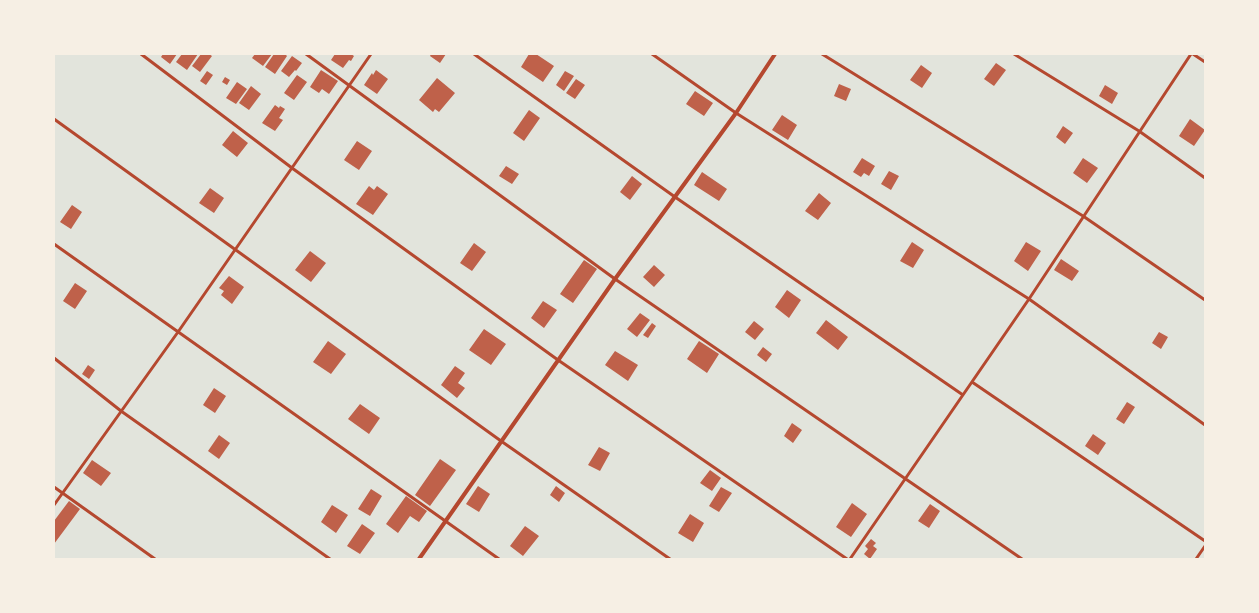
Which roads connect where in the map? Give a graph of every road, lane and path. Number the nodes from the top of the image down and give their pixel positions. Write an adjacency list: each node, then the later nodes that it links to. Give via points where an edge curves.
1 (141, 54): 15 (lane)
2 (306, 54): 11 (lane)
3 (371, 54): 11 (lane)
4 (474, 54): 17 (lane)
5 (652, 54): 12 (lane)
6 (775, 54): 12 (street)
7 (822, 54): 18 (lane)
8 (1014, 54): 14 (lane)
9 (1192, 54): 10 (lane); 14 (lane)
10 (1205, 62)
11 (349, 86): 15 (lane); 21 (lane)
12 (736, 113): 17 (street); 22 (lane)
13 (54, 119): 20 (lane)
14 (1139, 132): 16 (lane); 18 (lane)
15 (292, 168): 20 (lane); 26 (lane)
16 (1205, 178)
17 (675, 197): 21 (street); 28 (lane)
18 (1083, 216): 22 (lane); 23 (lane)
19 (54, 244): 24 (lane)
20 (235, 250): 24 (lane); 31 (lane)
21 (615, 279): 26 (street); 32 (lane)
22 (1029, 299): 27 (lane); 30 (lane)
23 (1205, 300)
24 (178, 332): 29 (lane); 36 (lane)
25 (54, 358): 29 (lane)
26 (558, 360): 31 (street); 44 (lane)
27 (972, 382): 28 (lane); 37 (lane)
28 (963, 395): 32 (lane)
29 (121, 411): 34 (lane); 40 (lane)
30 (1205, 425)
31 (501, 442): 36 (street); 43 (lane)
32 (905, 479): 45 (lane); 46 (lane)
33 (54, 486): 34 (lane)
34 (63, 493): 35 (lane); 39 (lane)
35 (54, 505)
36 (445, 521): 41 (street); 42 (lane)
37 (1205, 542)
38 (1205, 546): 47 (lane)
39 (155, 559)
40 (330, 559)
41 (419, 559)
42 (499, 559)
43 (670, 559)
44 (847, 559)
45 (850, 559)
46 (1022, 559)
47 (1196, 559)

